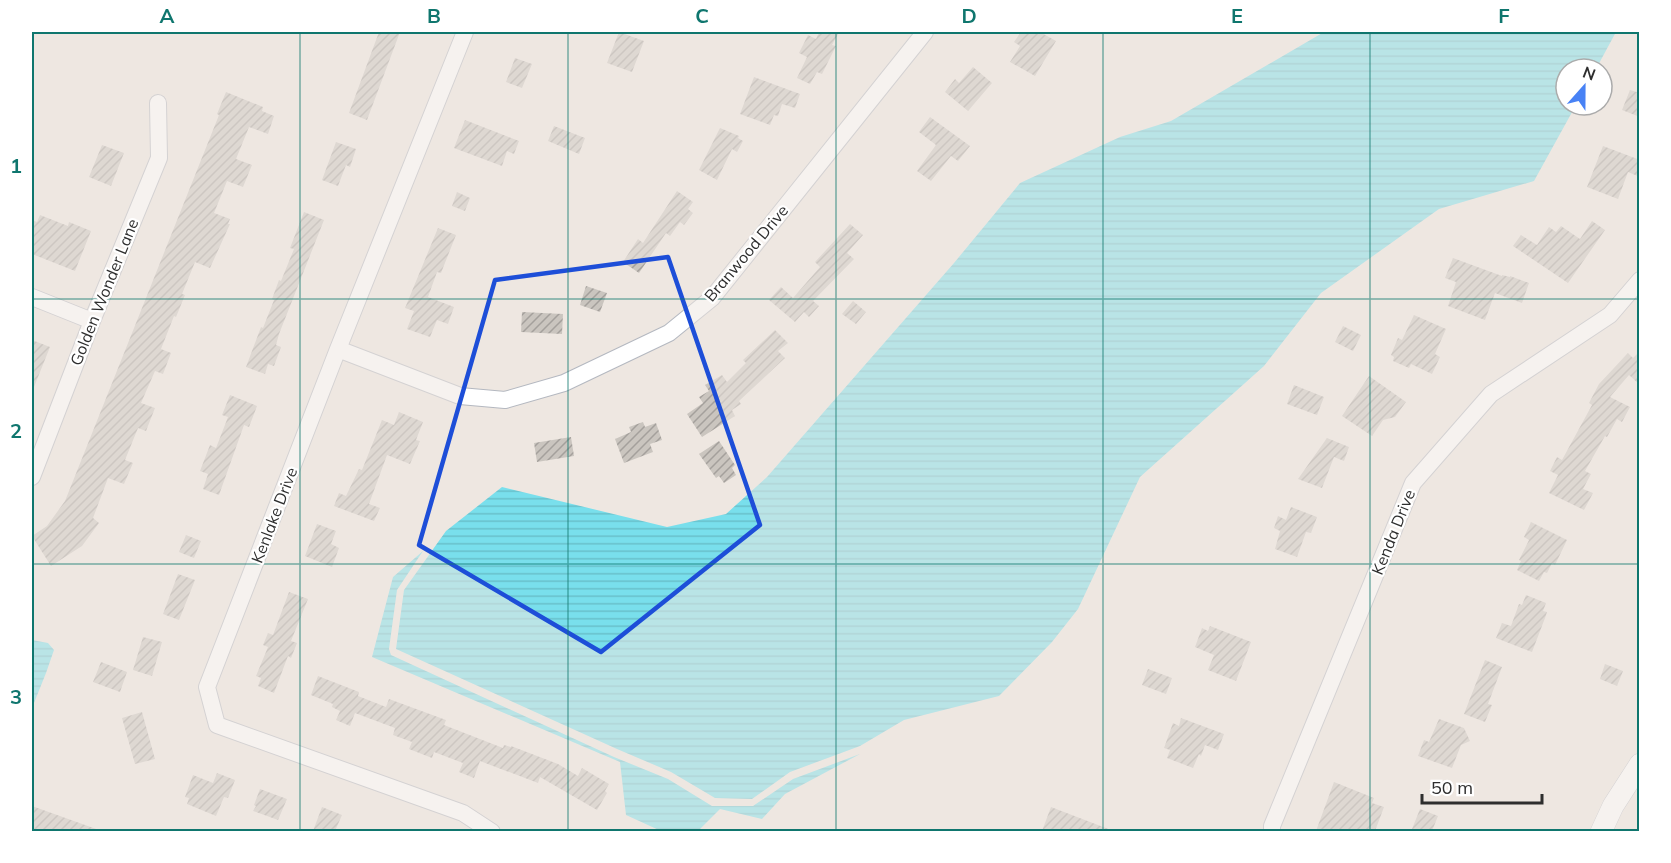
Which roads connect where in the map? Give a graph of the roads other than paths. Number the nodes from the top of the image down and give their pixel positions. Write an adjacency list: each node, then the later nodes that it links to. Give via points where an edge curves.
1 (465, 32): 7 (street, Kenlake Drive)
2 (925, 32): 7 (street, Branwood Drive, via 712,298 669,333 564,383 506,400 460,396)
3 (158, 103): 6 (street, Golden Wonder Lane, via 159,158)
4 (1640, 280): 11 (street, Kenda Drive, via 1610,315 1491,394 1413,483)
5 (32, 297): 6 (street)
6 (92, 321): 8 (street, Golden Wonder Lane)
7 (338, 349): 10 (street, Kenlake Drive, via 207,687 217,725 463,813)
8 (32, 477)
9 (1640, 765): 12 (street)
10 (492, 831)
11 (1272, 831)
12 (1601, 831)

